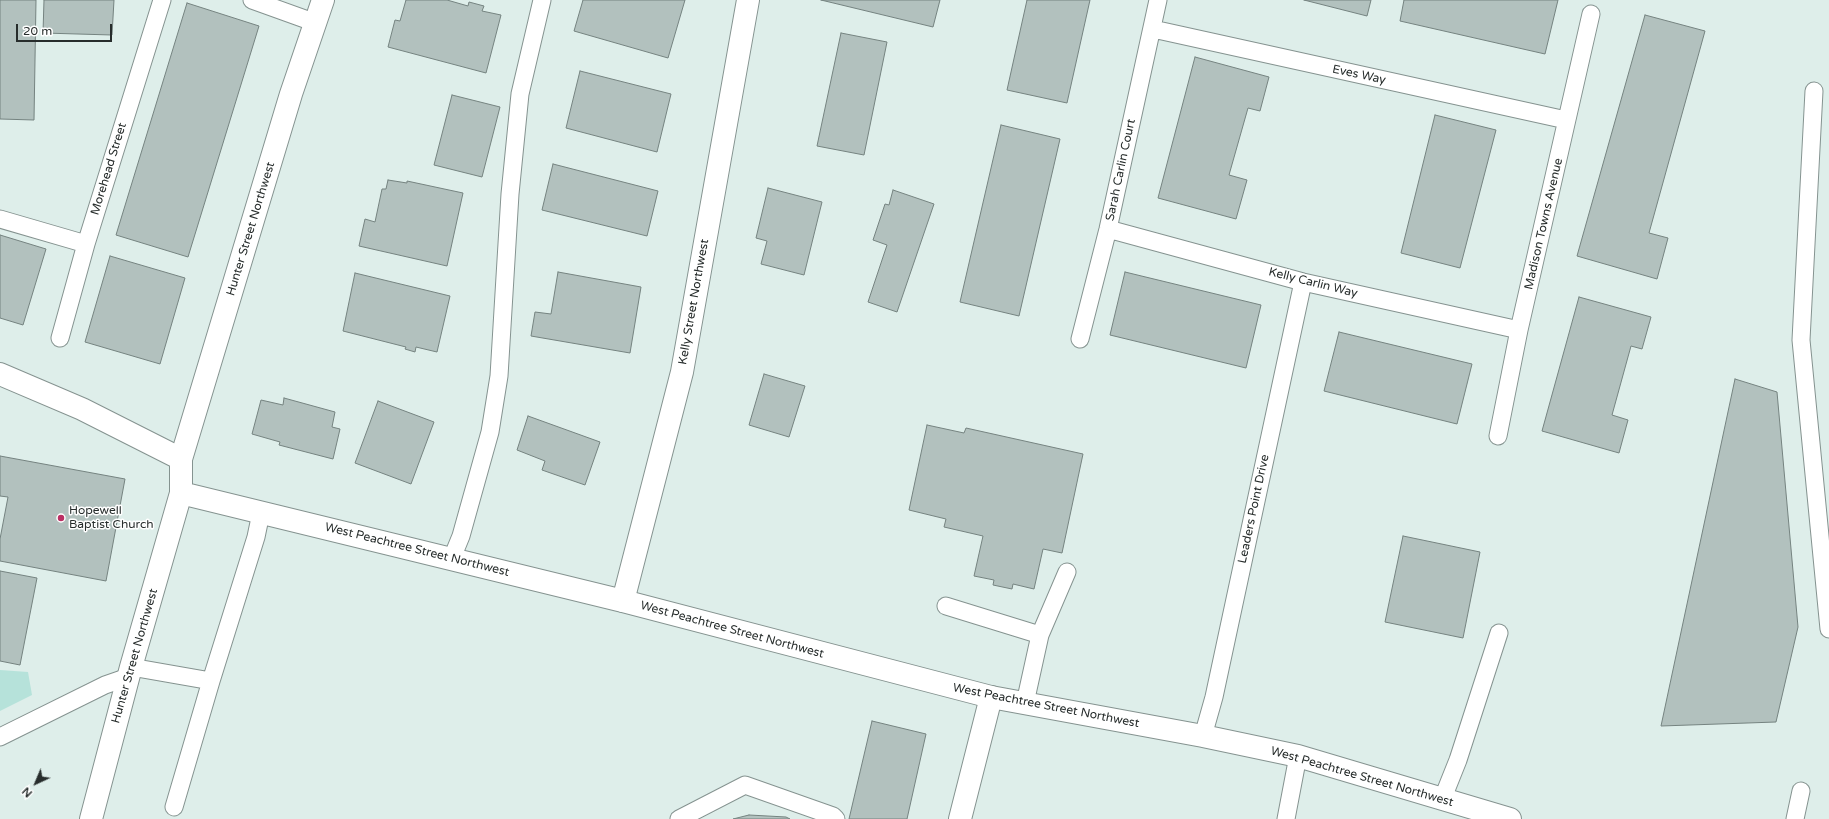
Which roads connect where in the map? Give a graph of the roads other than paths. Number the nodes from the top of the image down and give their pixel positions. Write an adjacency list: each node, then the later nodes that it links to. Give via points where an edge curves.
1 (162, 0): 14 (lane, Morehead Street)
2 (252, 0): 8 (lane)
3 (323, 0): 8 (street, Hunter Street Northwest)
4 (542, 0): 24 (lane, via 520,94 510,194 499,376 490,432 461,536)
5 (748, 0): 26 (street, Kelly Street Northwest, via 682,372)
6 (1158, 0): 9 (lane, Sarah Carlin Court)
7 (1591, 14): 11 (lane, Madison Towns Avenue)
8 (316, 23): 21 (street, Hunter Street Northwest, via 291,94)
9 (1153, 29): 11 (lane, Eves Way); 13 (lane, Sarah Carlin Court)
10 (1814, 91): 28 (lane, via 1801,340)
11 (1566, 120): 16 (lane, Madison Towns Avenue, via 1564,139)
12 (0, 219): 14 (lane)
13 (1108, 229): 15 (lane, Kelly Carlin Way); 18 (lane, Sarah Carlin Court)
14 (86, 244): 17 (lane, Morehead Street)
15 (1304, 282): 16 (lane, Kelly Carlin Way); 35 (lane, Leaders Point Drive, via 1214,697)
16 (1519, 330): 20 (lane, Madison Towns Avenue)
17 (60, 338)
18 (1080, 339)
19 (0, 374): 21 (street, via 82,409)
20 (1498, 436)
21 (181, 459): 22 (street)
22 (181, 493): 23 (street, West Peachtree Street Northwest); 31 (street, Hunter Street Northwest)
23 (261, 513): 24 (street, West Peachtree Street Northwest); 32 (lane, via 256,537)
24 (452, 558): 26 (street, West Peachtree Street Northwest)
25 (1067, 572): 30 (lane)
26 (623, 601): 33 (street, West Peachtree Street Northwest)
27 (946, 606): 30 (lane)
28 (1829, 629)
29 (1499, 633): 39 (lane, via 1458,760)
30 (1040, 634): 34 (lane)
31 (130, 672): 32 (lane); 36 (lane); 41 (street, Hunter Street Northwest)
32 (211, 681): 40 (lane)
33 (991, 697): 34 (street, West Peachtree Street Northwest); 44 (street)
34 (1025, 703): 35 (street, West Peachtree Street Northwest)
35 (1203, 736): 37 (street, West Peachtree Street Northwest)
36 (0, 737)
37 (1298, 756): 39 (street, West Peachtree Street Northwest); 45 (lane)
38 (1801, 791): 47 (lane)
39 (1442, 800): 46 (street, West Peachtree Street Northwest)
40 (174, 807)
41 (90, 819)
42 (680, 819): 43 (lane, via 745,785)
43 (836, 819)
44 (960, 819)
45 (1286, 819)
46 (1510, 819)
47 (1795, 819)

